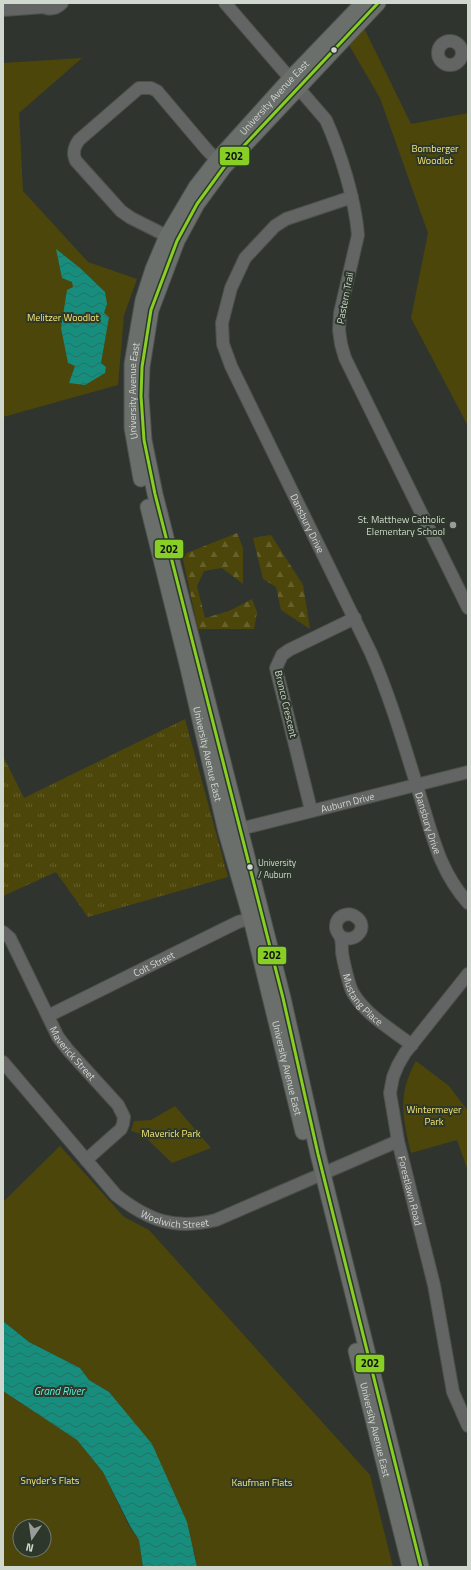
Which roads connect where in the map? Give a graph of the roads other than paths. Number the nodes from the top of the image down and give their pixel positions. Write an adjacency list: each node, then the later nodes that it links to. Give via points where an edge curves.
1 (62, 3): 5 (street, via 50,9)
2 (225, 3): 7 (street, Pastern Trail)
3 (363, 3): 7 (main road, University Avenue East)
4 (378, 3): 7 (main road, University Avenue East)
5 (42, 5): 6 (street)
6 (3, 10)
7 (294, 83): 8 (main road, University Avenue East); 9 (street, Pastern Trail, via 326,120)
8 (221, 164): 10 (main road, University Avenue East, via 196,187); 10 (street, via 157,91 145,87 139,88 75,146 76,161 121,211)
9 (352, 197): 11 (street, Pastern Trail, via 358,235 340,313 341,344); 12 (street, Dansbury Drive, via 286,219 274,226 245,258 231,288 222,323 224,344 231,366)
10 (172, 238): 16 (main road, University Avenue East, via 153,269 143,300 132,364 132,428 146,498 186,636)
11 (468, 608)
12 (354, 618): 14 (street, Dansbury Drive, via 381,677); 15 (street, Bronco Crescent, via 289,650 282,655 276,668)
13 (468, 772): 14 (street, Auburn Drive)
14 (417, 784): 15 (street, Auburn Drive); 17 (street, Dansbury Drive, via 436,849 445,870)
15 (311, 810): 16 (street, Auburn Drive)
16 (233, 830): 19 (main road, University Avenue East)
17 (463, 889): 18 (street, Dansbury Drive)
18 (468, 903)
19 (256, 917): 23 (street, Colt Street, via 238,922); 28 (main road, University Avenue East)
20 (3, 932): 23 (street, Maverick Street, via 10,938)
21 (341, 938): 24 (street, Mustang Place, via 342,953 352,991 362,1006)
22 (468, 974): 24 (street, Forestlawn Road)
23 (48, 1016): 27 (street, Maverick Street, via 58,1037 118,1105 124,1117 121,1129)
24 (412, 1045): 26 (street, Forestlawn Road, via 398,1065 390,1093)
25 (3, 1062): 27 (street, Woolwich Street)
26 (398, 1141): 28 (street, Woolwich Street); 29 (street, Forestlawn Road, via 434,1285 453,1392)
27 (86, 1160): 28 (street, Woolwich Street, via 116,1195 133,1209 159,1220 177,1224 216,1220)
28 (319, 1175): 30 (main road, University Avenue East); 31 (main road, University Avenue East)
29 (468, 1426)
30 (410, 1567)
31 (421, 1567)

